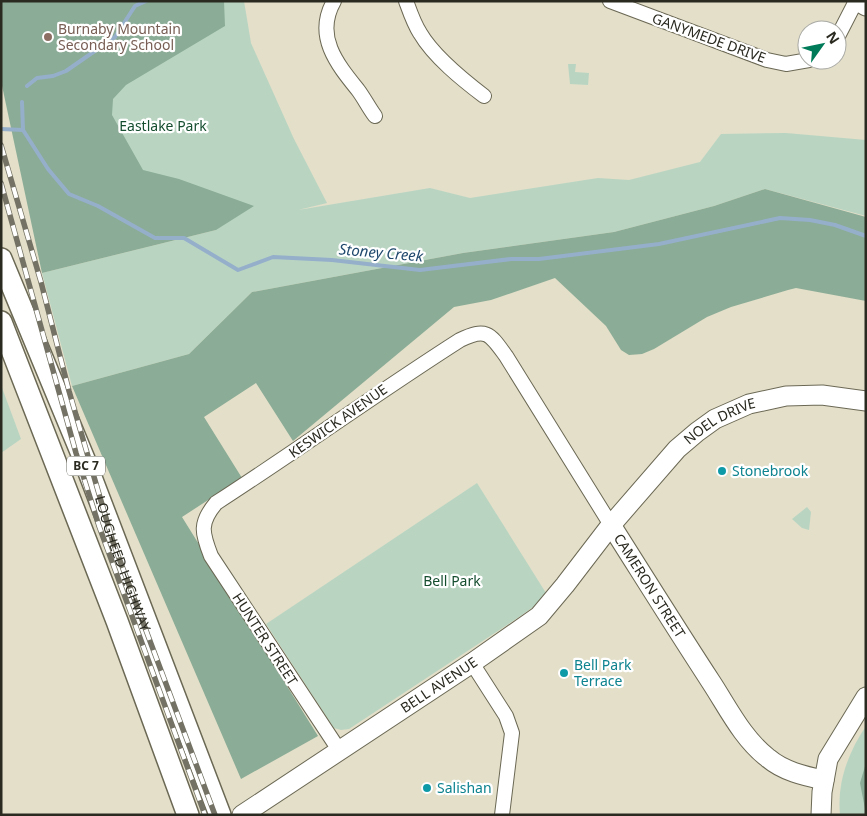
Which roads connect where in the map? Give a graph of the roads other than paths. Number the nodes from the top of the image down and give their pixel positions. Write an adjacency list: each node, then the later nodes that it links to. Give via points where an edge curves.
1 (334, 1): 9 (street, via 326,31 328,44)
2 (406, 1): 8 (street, via 420,34 436,53)
3 (610, 1): 7 (street, GANYMEDE DRIVE, via 767,60 786,64)
4 (857, 1): 5 (street); 6 (street)
5 (866, 6)
6 (847, 20)
7 (797, 62)
8 (484, 96)
9 (375, 116)
10 (1, 259): 21 (main road, LOUGHEED HIGHWAY / BC 7, via 84,459)
11 (1, 322): 20 (main road, LOUGHEED HIGHWAY / BC 7, via 114,612)
12 (483, 333): 14 (street, KESWICK AVENUE, via 474,333 460,340 375,394 216,503); 15 (street, CAMERON STREET, via 494,339 506,356)
13 (866, 401): 15 (street, NOEL DRIVE, via 804,394 765,399 715,419 677,449)
14 (204, 523): 18 (street, HUNTER STREET, via 203,536 210,556)
15 (611, 525): 16 (street, BELL AVENUE, via 539,616); 19 (street, CAMERON STREET, via 749,739 779,766)
16 (472, 663): 18 (street, BELL AVENUE); 23 (street, via 506,716 512,733)
17 (866, 697): 19 (street, via 828,759)
18 (339, 750): 22 (street, BELL AVENUE)
19 (824, 780): 24 (street)
20 (188, 815)
21 (220, 815)
22 (242, 815)
23 (502, 815)
24 (821, 815)

